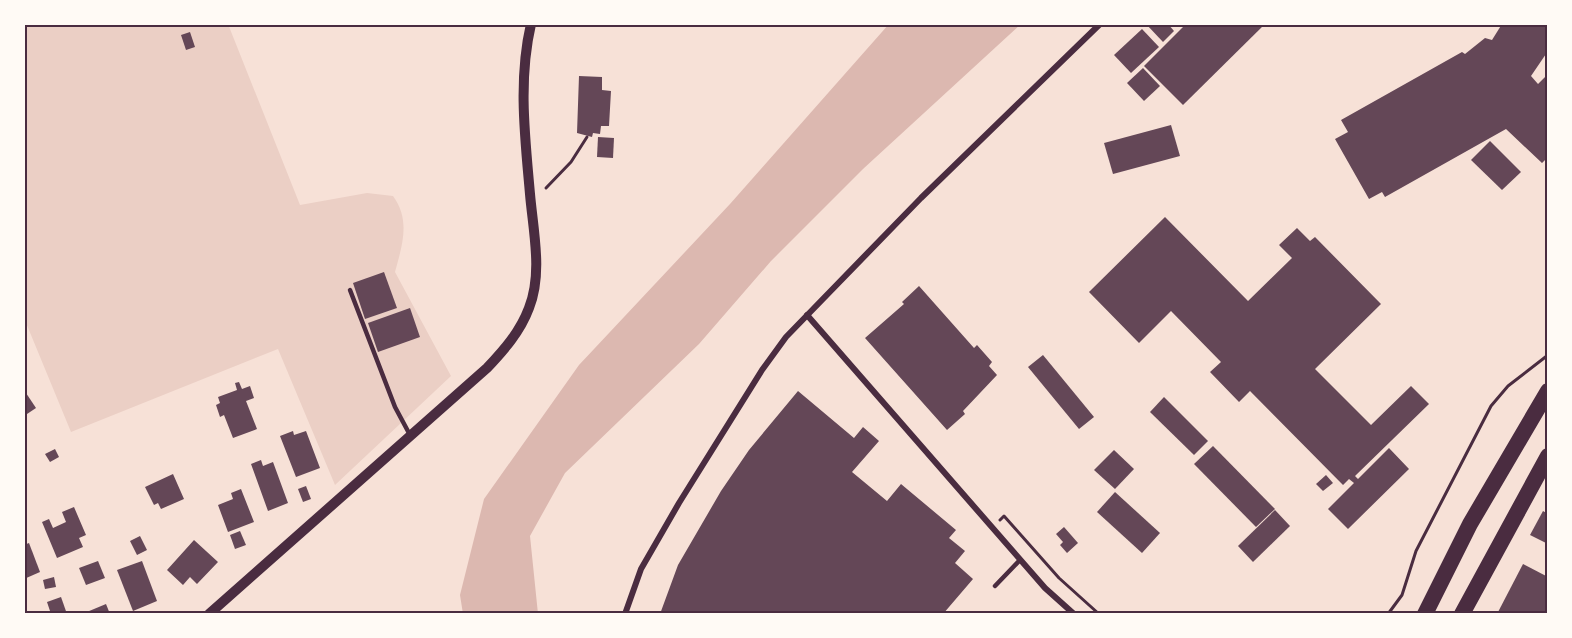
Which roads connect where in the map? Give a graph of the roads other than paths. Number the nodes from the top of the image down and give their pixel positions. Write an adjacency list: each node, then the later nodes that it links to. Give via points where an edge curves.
1 (531, 24): 6 (street, via 525,48 523,105 536,256 530,306 519,329 487,368)
2 (1100, 24): 4 (street)
3 (350, 290): 6 (lane, via 395,407)
4 (807, 315): 8 (street); 11 (street, via 762,370 679,503 641,569)
5 (1548, 391): 13 (highway, via 1470,524)
6 (410, 435): 10 (street)
7 (1548, 456): 14 (highway)
8 (1020, 560): 9 (lane); 12 (street)
9 (995, 586)
10 (209, 614)
11 (626, 614)
12 (1074, 614)
13 (1425, 614)
14 (1462, 614)

